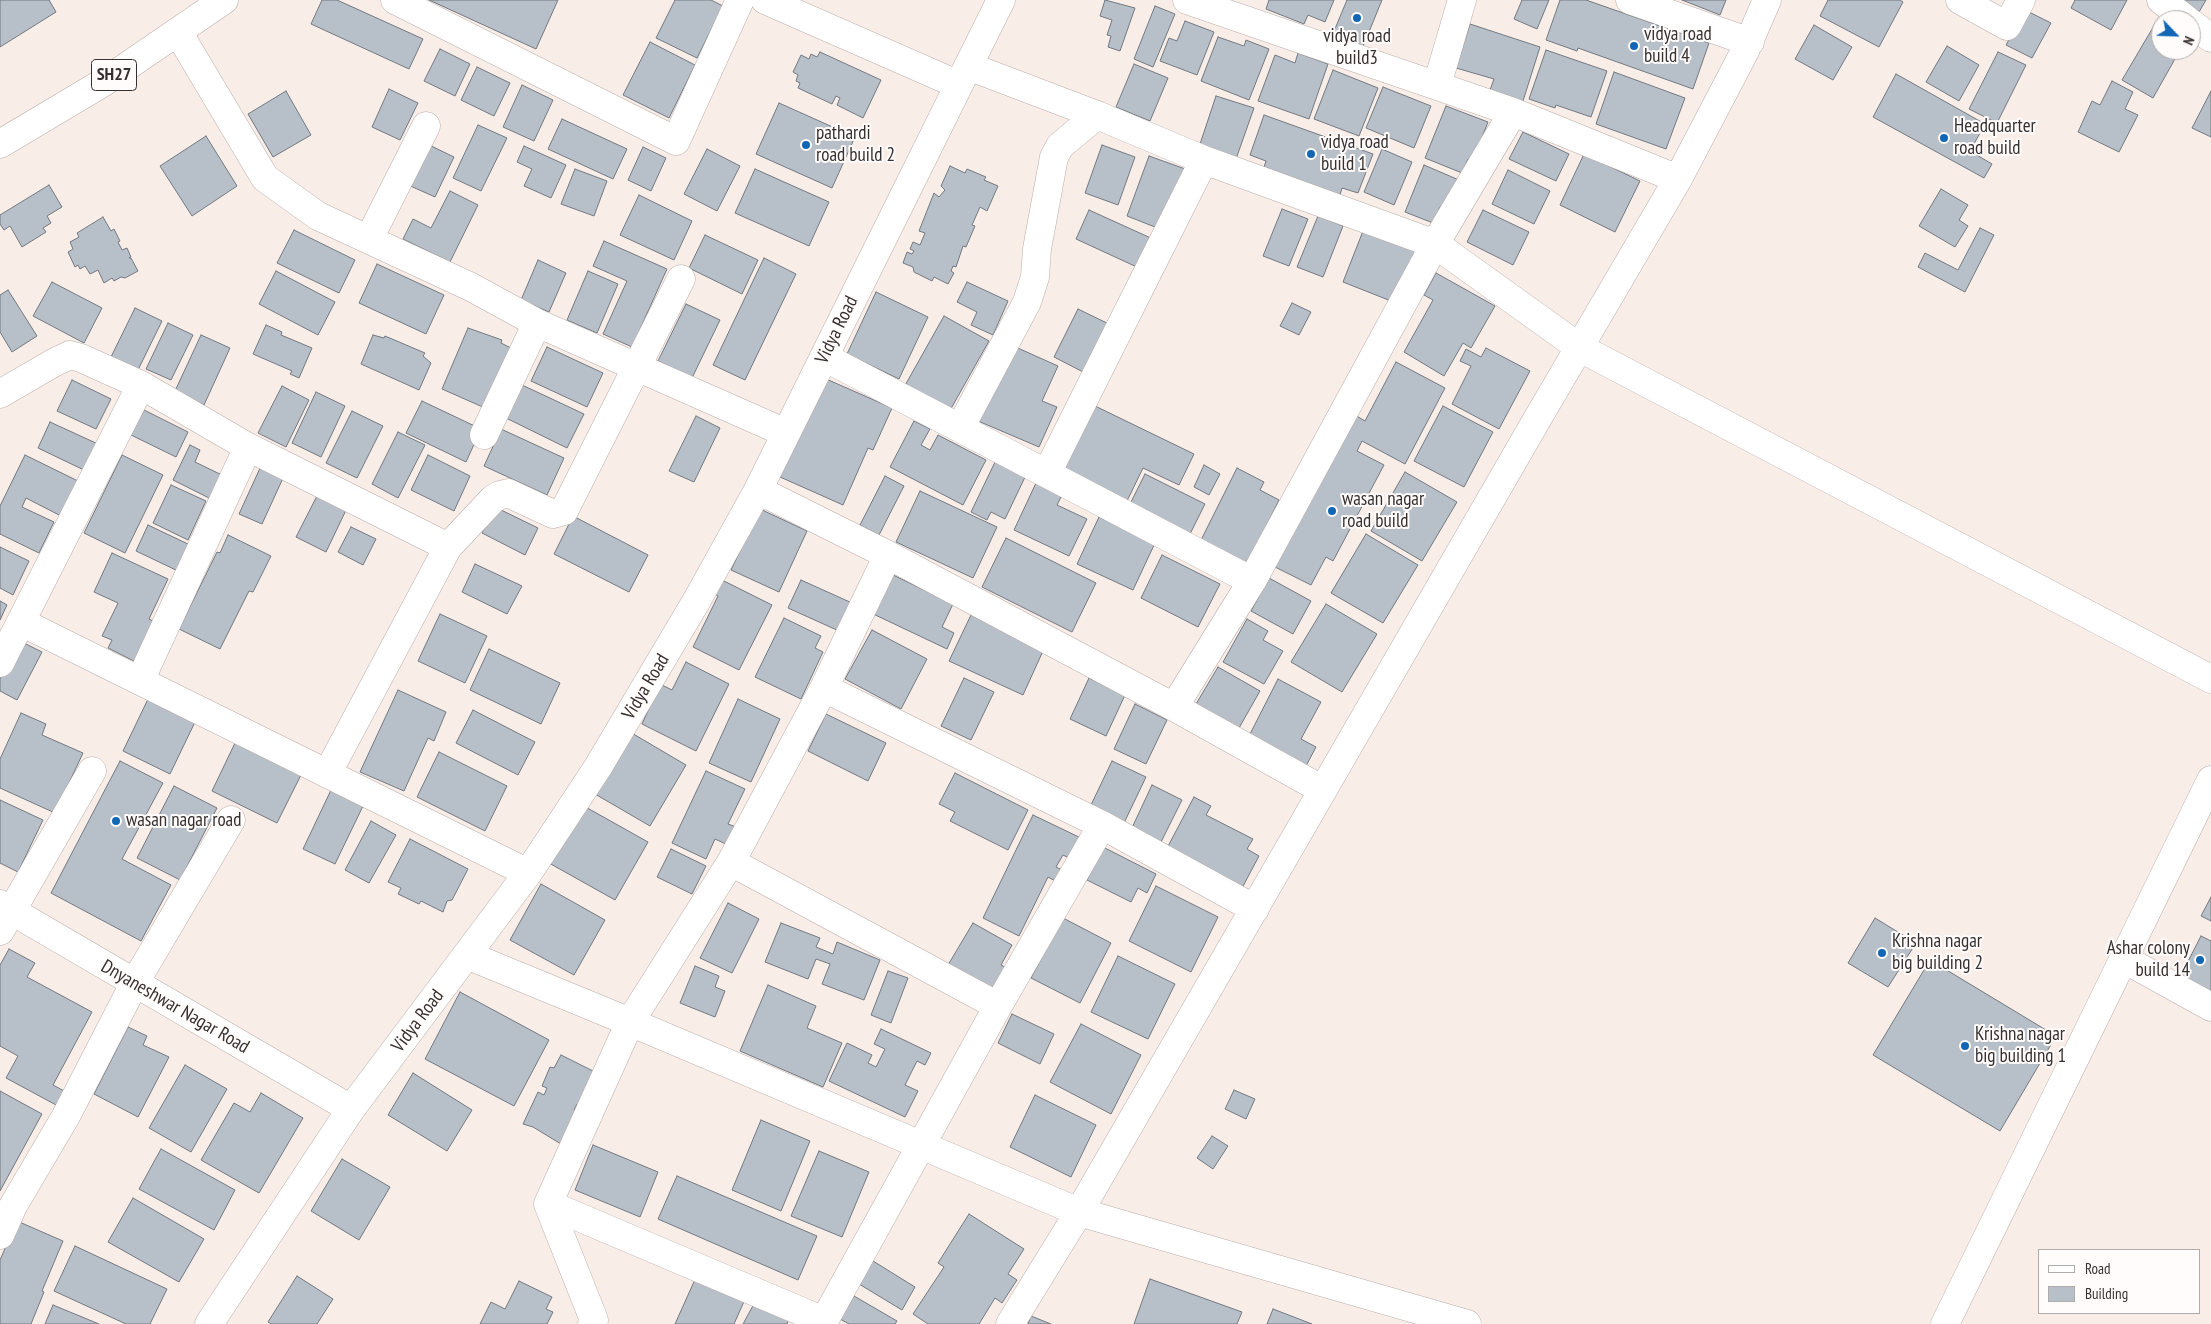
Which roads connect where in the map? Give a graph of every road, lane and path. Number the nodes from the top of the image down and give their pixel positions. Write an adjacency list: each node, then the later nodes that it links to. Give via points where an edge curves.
1 (224, 0): 14 (street, SH27)
2 (395, 0): 3 (street, via 676,141)
3 (740, 0)
4 (765, 0): 16 (street)
5 (1001, 0): 16 (street, Vidya Road)
6 (1462, 0): 17 (street)
7 (1630, 0): 15 (street)
8 (1767, 0): 15 (street)
9 (1960, 0): 10 (street, via 2006,26)
10 (2021, 0)
11 (2161, 0): 13 (street)
12 (1195, 1): 17 (street)
13 (2174, 10)
14 (178, 32): 21 (street, SH27, via 104,82); 24 (street, via 265,178 318,216)
15 (1750, 42): 23 (street)
16 (963, 76): 19 (street); 29 (street, Vidya Road)
17 (1437, 84): 18 (street)
18 (1513, 112): 23 (street); 25 (street)
19 (1097, 115): 22 (street); 33 (street, via 1060,146 1054,157 1035,277 1027,302)
20 (426, 126): 24 (street)
21 (0, 144)
22 (1204, 160): 25 (street); 37 (street)
23 (1678, 179): 28 (street)
24 (369, 239): 27 (street, via 471,287)
25 (1435, 244): 28 (street); 41 (street)
26 (681, 280): 30 (street)
27 (537, 323): 30 (street); 35 (street)
28 (1580, 348): 44 (street); 51 (street)
29 (824, 357): 33 (street); 34 (street, Vidya Road)
30 (638, 367): 34 (street); 39 (street, via 564,511 553,514 508,493 500,495)
31 (141, 385): 32 (street, via 70,355); 36 (street); 42 (street)
32 (0, 394)
33 (960, 428): 37 (street)
34 (786, 433): 38 (street, Vidya Road)
35 (484, 435)
36 (248, 447): 39 (street); 45 (street)
37 (1047, 473): 41 (street)
38 (758, 490): 40 (street); 55 (street, Vidya Road, via 598,767)
39 (448, 547): 49 (street)
40 (888, 555): 46 (street); 47 (street)
41 (1252, 581): 47 (street)
42 (21, 622): 43 (street); 45 (street)
43 (0, 663)
44 (2211, 679)
45 (140, 681): 49 (street)
46 (824, 688): 53 (street); 54 (street)
47 (1174, 707): 51 (street)
48 (92, 771): 57 (street)
49 (327, 774): 55 (street)
50 (2211, 780): 59 (street)
51 (1323, 790): 56 (street)
52 (231, 820): 60 (street)
53 (1102, 825): 56 (street); 61 (street)
54 (731, 862): 61 (street); 63 (street)
55 (528, 873): 58 (street, Vidya Road)
56 (1255, 909): 67 (street)
57 (4, 915): 60 (street, Dnyaneshwar Nagar Road)
58 (467, 955): 63 (street); 64 (street, Vidya Road)
59 (2124, 959): 62 (street); 74 (street)
60 (134, 984): 64 (street, Dnyaneshwar Nagar Road); 68 (street)
61 (998, 1006): 65 (street)
62 (2211, 1007)
63 (630, 1022): 65 (street); 66 (street)
64 (351, 1109): 70 (street, Vidya Road)
65 (920, 1145): 67 (street); 69 (street)
66 (548, 1204): 69 (street); 71 (street, via 594,1320)
67 (1079, 1212): 72 (street); 73 (street)
68 (0, 1235)
69 (823, 1322)
70 (209, 1324)
71 (592, 1324)
72 (1010, 1324)
73 (1467, 1324)
74 (1946, 1324)

